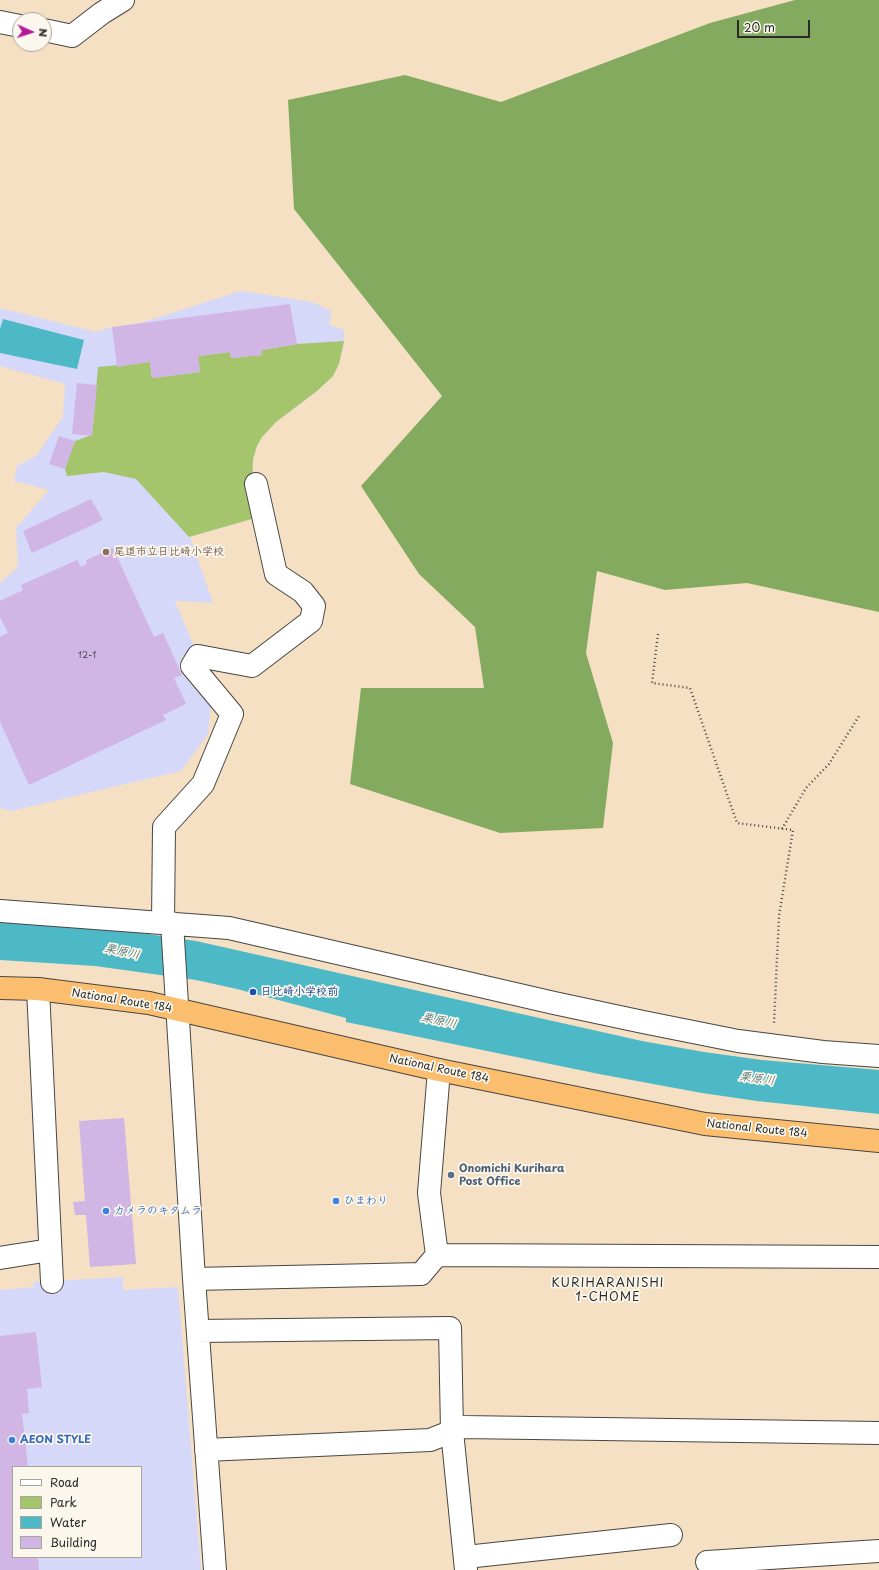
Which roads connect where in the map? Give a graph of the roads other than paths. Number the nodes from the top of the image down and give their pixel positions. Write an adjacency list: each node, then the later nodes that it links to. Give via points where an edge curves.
1 (123, 0): 4 (street, via 72,36)
2 (0, 22): 3 (street)
3 (12, 24)
4 (52, 32)
5 (256, 484): 7 (street, via 276,574 303,592 314,606 311,620 252,666 198,656 192,666 232,714 203,784 164,827)
6 (0, 911): 7 (street)
7 (169, 926): 10 (street); 11 (street, via 229,928 613,1016 738,1040 823,1052)
8 (0, 988): 9 (highway, National Route 184)
9 (38, 989): 10 (highway, National Route 184); 14 (street)
10 (177, 1009): 12 (highway, National Route 184); 18 (street)
11 (879, 1056)
12 (439, 1070): 13 (highway, National Route 184, via 705,1124); 15 (street, via 429,1193)
13 (879, 1141)
14 (50, 1250): 17 (street); 19 (street)
15 (437, 1255): 16 (street); 18 (street, via 421,1274)
16 (879, 1257)
17 (0, 1258)
18 (194, 1279): 20 (street)
19 (52, 1282)
20 (198, 1331): 21 (street, via 450,1328); 23 (street)
21 (452, 1431): 22 (street, via 464,1427); 23 (street, via 430,1440); 27 (street)
22 (879, 1433)
23 (206, 1450): 28 (street)
24 (671, 1535): 27 (street)
25 (879, 1552): 26 (street)
26 (707, 1562)
27 (466, 1564)
28 (215, 1570)

